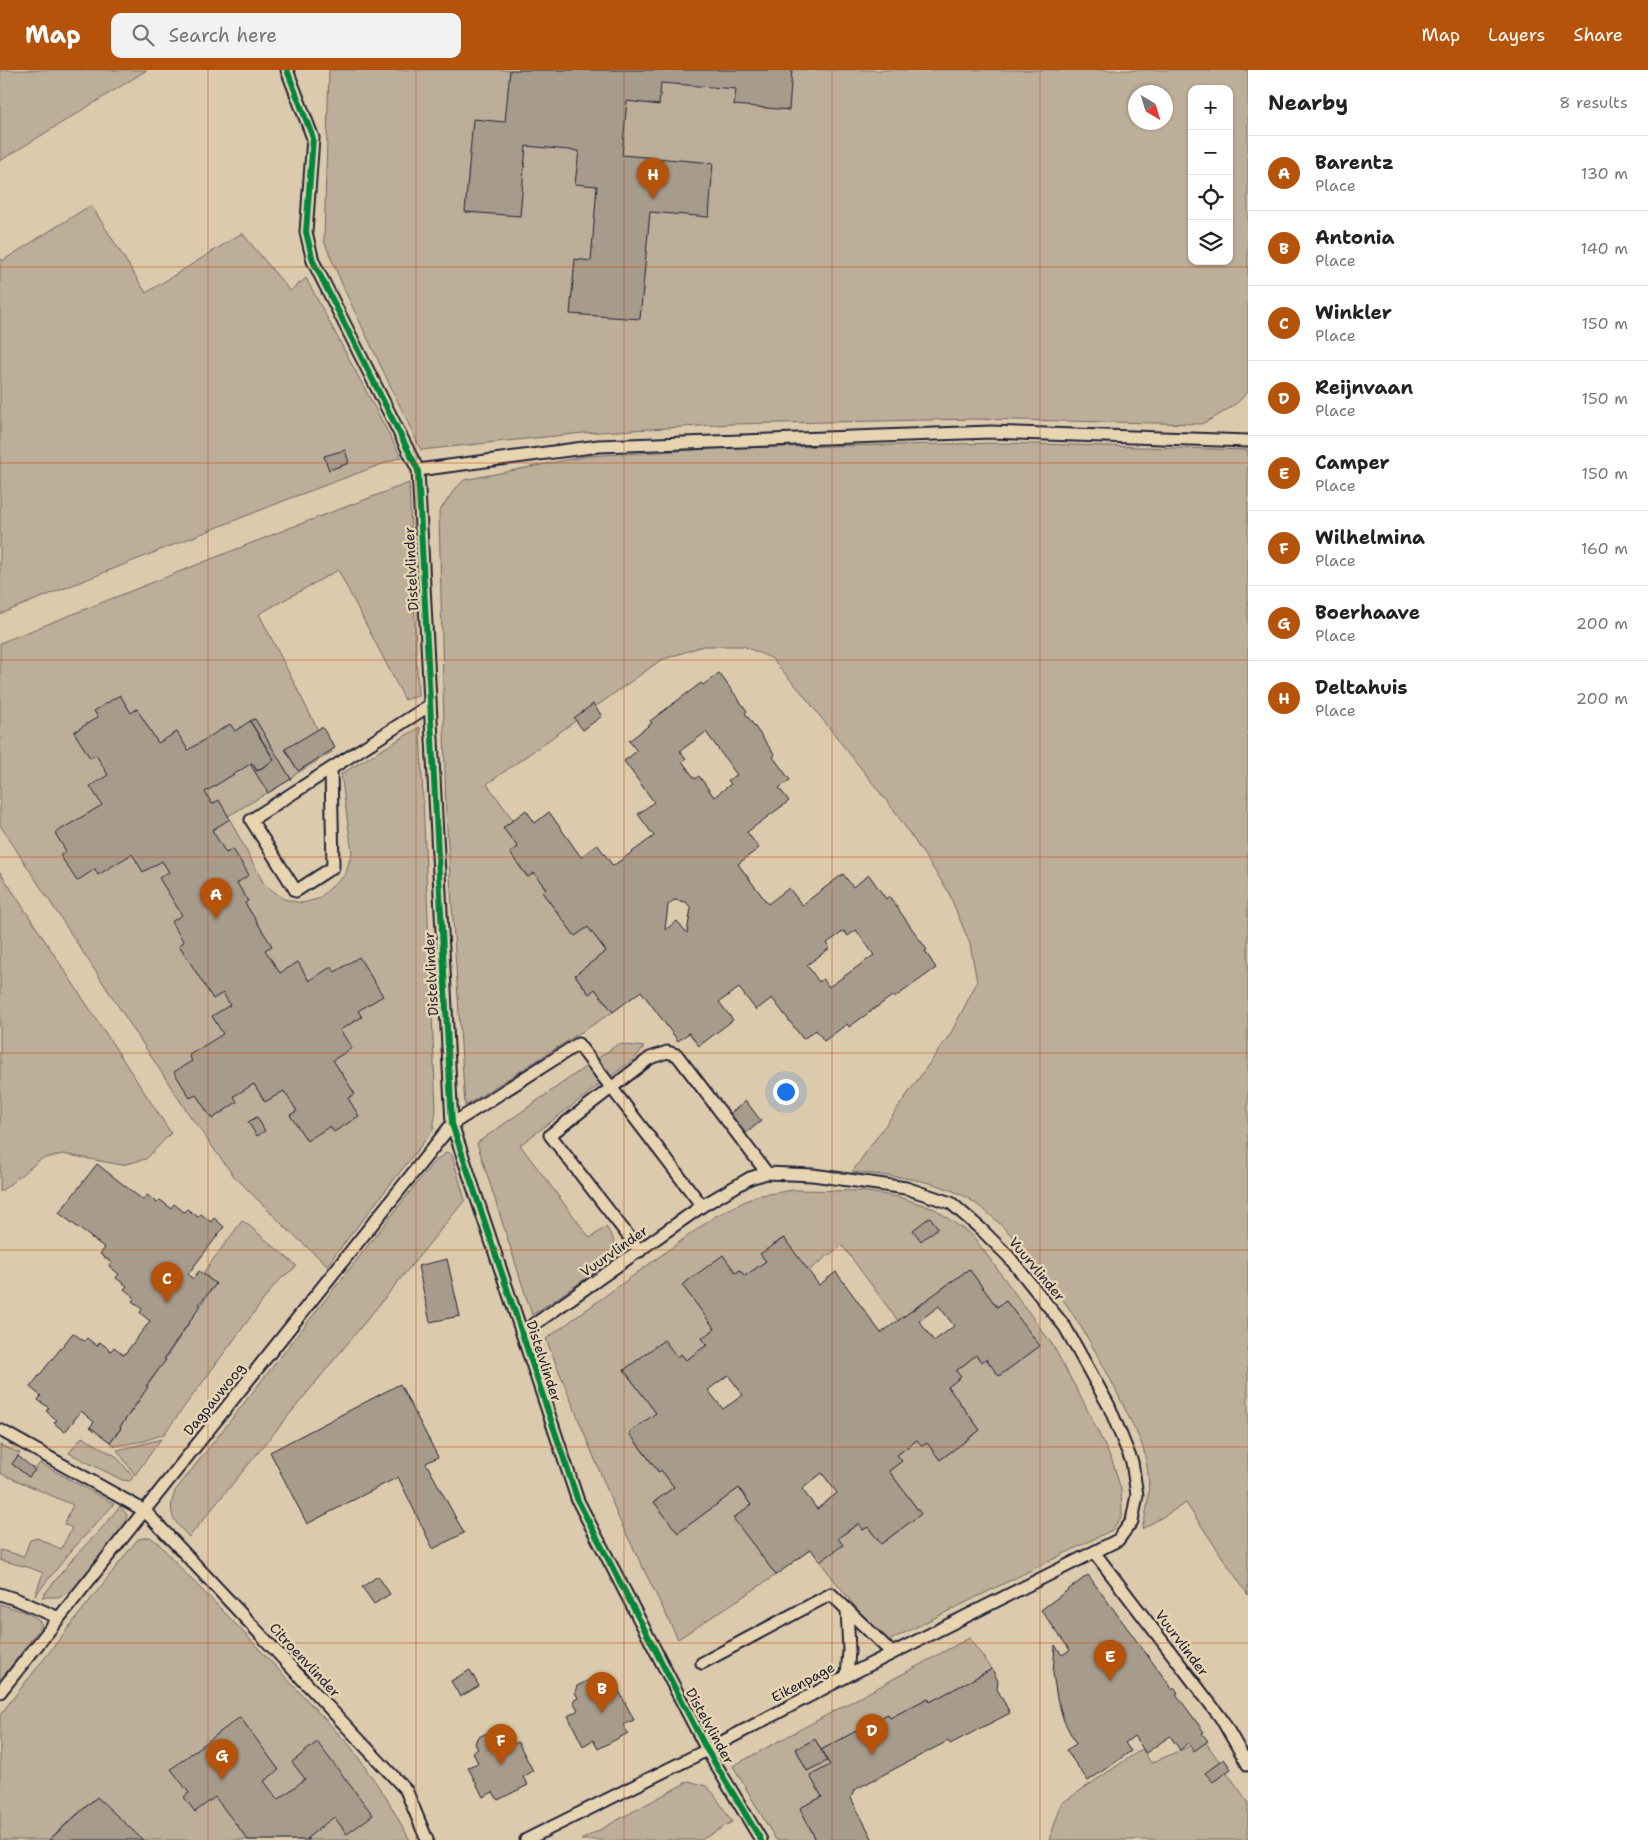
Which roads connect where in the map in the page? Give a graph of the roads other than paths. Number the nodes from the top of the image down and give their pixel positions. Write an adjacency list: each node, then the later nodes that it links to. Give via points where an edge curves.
1 (287, 70): 3 (lane, Distelvlinder, via 313,138 306,232 313,261)
2 (1248, 441): 3 (lane, via 991,432 599,446)
3 (418, 470): 4 (lane, Distelvlinder)
4 (430, 705): 5 (lane); 7 (lane, Distelvlinder)
5 (331, 769): 5 (lane, via 251,820 296,891 333,867)
6 (611, 1087): 7 (lane, Dagpauwoog, via 578,1044); 8 (lane, via 650,1058 667,1052 677,1055); 9 (lane); 10 (lane, via 550,1134)
7 (452, 1124): 11 (lane, Distelvlinder); 13 (lane, Dagpauwoog)
8 (767, 1173): 9 (lane, Vuurvlinder, via 750,1178); 14 (lane, Vuurvlinder, via 813,1175 906,1188 951,1204 1009,1257 1065,1327 1109,1406 1132,1462 1137,1495 1132,1521 1118,1540)
9 (702, 1206): 10 (lane, Vuurvlinder)
10 (640, 1251): 11 (lane, Vuurvlinder)
11 (522, 1333): 22 (lane, Distelvlinder, via 578,1501)
12 (0, 1430): 13 (lane, Citroenvlinder)
13 (144, 1510): 17 (lane, Dagpauwoog); 24 (lane, Citroenvlinder, via 406,1790)
14 (1094, 1552): 18 (lane, Eikenpage); 23 (lane, Vuurvlinder, via 1220,1718)
15 (0, 1594): 17 (lane)
16 (847, 1609): 18 (lane); 19 (lane, via 831,1594); 20 (lane)
17 (59, 1618): 21 (lane, Dagpauwoog)
18 (892, 1653): 20 (lane, Eikenpage)
19 (702, 1663)
20 (847, 1676): 22 (lane, Eikenpage)
21 (0, 1692)
22 (707, 1750): 25 (lane, Eikenpage); 26 (lane, Distelvlinder)
23 (1248, 1765)
24 (427, 1840)
25 (526, 1840)
26 (761, 1840)

